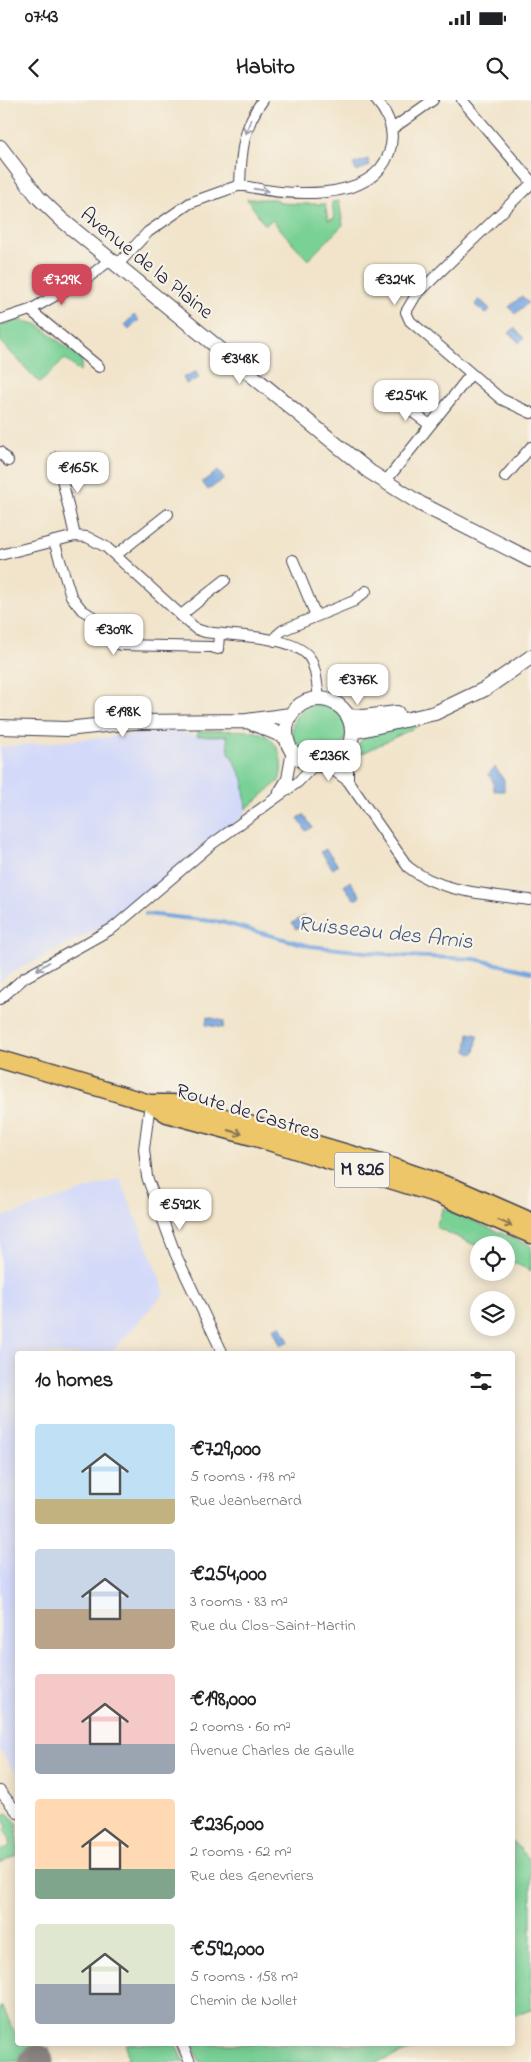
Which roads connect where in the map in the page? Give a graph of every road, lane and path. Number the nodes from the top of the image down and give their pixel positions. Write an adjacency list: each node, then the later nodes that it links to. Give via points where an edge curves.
1 (264, 100): 8 (street, one-way to 8, via 245,135)
2 (376, 100): 5 (street)
3 (433, 100): 5 (street)
4 (462, 100): 7 (street)
5 (392, 129): 8 (street, one-way to 5, via 297,193 358,185 383,165 391,148)
6 (0, 147): 9 (street, Avenue de la Plaine, via 38,198)
7 (531, 182): 13 (street, via 416,295 406,312 410,320)
8 (240, 185): 9 (street, via 206,196 174,212 148,232 122,260)
9 (114, 262): 10 (street, via 105,264); 22 (street, Avenue de la Plaine, via 349,456)
10 (30, 310): 11 (street); 12 (street)
11 (0, 320)
12 (99, 367)
13 (471, 374): 15 (street, via 501,399); 16 (street)
14 (396, 400): 16 (street)
15 (531, 413)
16 (430, 425): 22 (street)
17 (531, 447): 21 (street)
18 (0, 452): 20 (street)
19 (57, 456): 24 (street)
20 (8, 461)
21 (505, 477)
22 (385, 482): 29 (street, Avenue de la Plaine)
23 (168, 514): 27 (street)
24 (75, 536): 25 (street); 27 (street, via 97,541)
25 (54, 541): 26 (street); 34 (street, via 71,596 82,610 100,621 115,643 218,649)
26 (0, 555)
27 (116, 556): 32 (street)
28 (294, 560): 33 (street)
29 (531, 560)
30 (225, 580): 32 (street)
31 (366, 591): 33 (street, via 354,602)
32 (180, 616): 34 (street, via 196,629)
33 (316, 616): 35 (street, via 283,630 276,635)
34 (219, 635): 35 (street)
35 (275, 641): 37 (street, via 297,647 311,659 316,670)
36 (531, 657): 39 (street, via 432,704 386,715); 42 (street, via 485,689 442,710)
37 (319, 698): 38 (street, via 303,702); 39 (street, via 336,703)
38 (290, 715): 40 (street); 43 (street)
39 (348, 716): 42 (street)
40 (248, 721): 41 (street, via 151,722 66,729); 43 (street)
41 (0, 727)
42 (352, 732): 44 (street)
43 (286, 738): 45 (street)
44 (348, 747): 46 (street, via 336,760); 47 (street)
45 (292, 751): 46 (street, via 300,759); 48 (street, via 287,779)
46 (320, 764): 47 (street); 48 (street)
47 (348, 781): 49 (street, via 408,867 417,874 441,885)
48 (277, 797): 50 (street, one-way to 50, via 212,844 113,928 24,978)
49 (529, 900)
50 (0, 999)
51 (0, 1059): 52 (main road, Route de Castres / M 826)
52 (150, 1102): 53 (main road, Route de Castres / M 826, via 191,1107 371,1160 456,1188); 54 (main road, Route de Castres / M 826, one-way to 54, via 167,1114 438,1195); 55 (street, via 144,1149 147,1177 175,1254)
53 (531, 1221)
54 (531, 1235)
55 (222, 1351)
56 (0, 1791): 57 (street)
57 (15, 1809)
58 (183, 2046): 59 (street)
59 (190, 2062)

